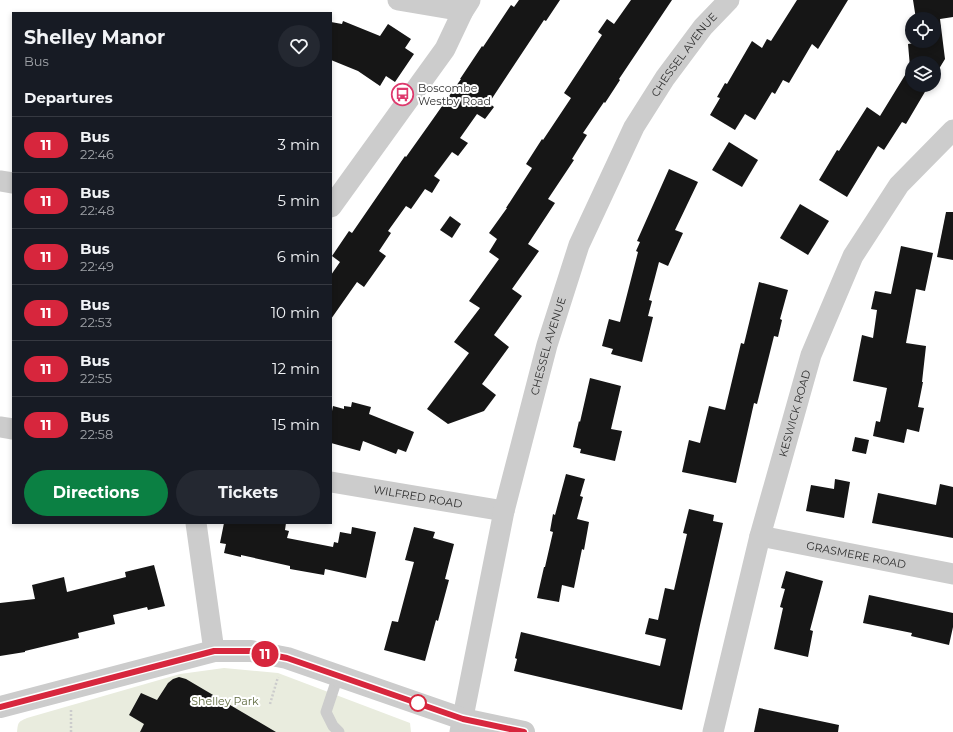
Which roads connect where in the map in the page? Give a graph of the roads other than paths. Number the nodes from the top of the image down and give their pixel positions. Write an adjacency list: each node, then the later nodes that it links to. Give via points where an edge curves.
1 (398, 0): 3 (street)
2 (729, 0): 11 (street, CHESSEL AVENUE, via 703,27 634,127 579,245 547,345)
3 (466, 5): 7 (street, via 445,49)
4 (953, 130): 13 (street, KESWICK ROAD, via 899,185 853,256 811,355)
5 (0, 181): 6 (street)
6 (12, 183)
7 (332, 207)
8 (0, 427): 9 (street)
9 (12, 429)
10 (332, 482): 11 (street, WILFRED ROAD)
11 (504, 511): 18 (street, CHESSEL AVENUE)
12 (196, 524): 15 (street)
13 (760, 536): 14 (street, GRASMERE ROAD); 21 (street, KESWICK ROAD)
14 (953, 574)
15 (214, 651): 16 (street, via 251,651 285,657); 17 (street)
16 (338, 676): 18 (street); 19 (lane, via 326,712)
17 (0, 710)
18 (462, 726): 20 (street)
19 (339, 732)
20 (524, 732)
21 (713, 732)

